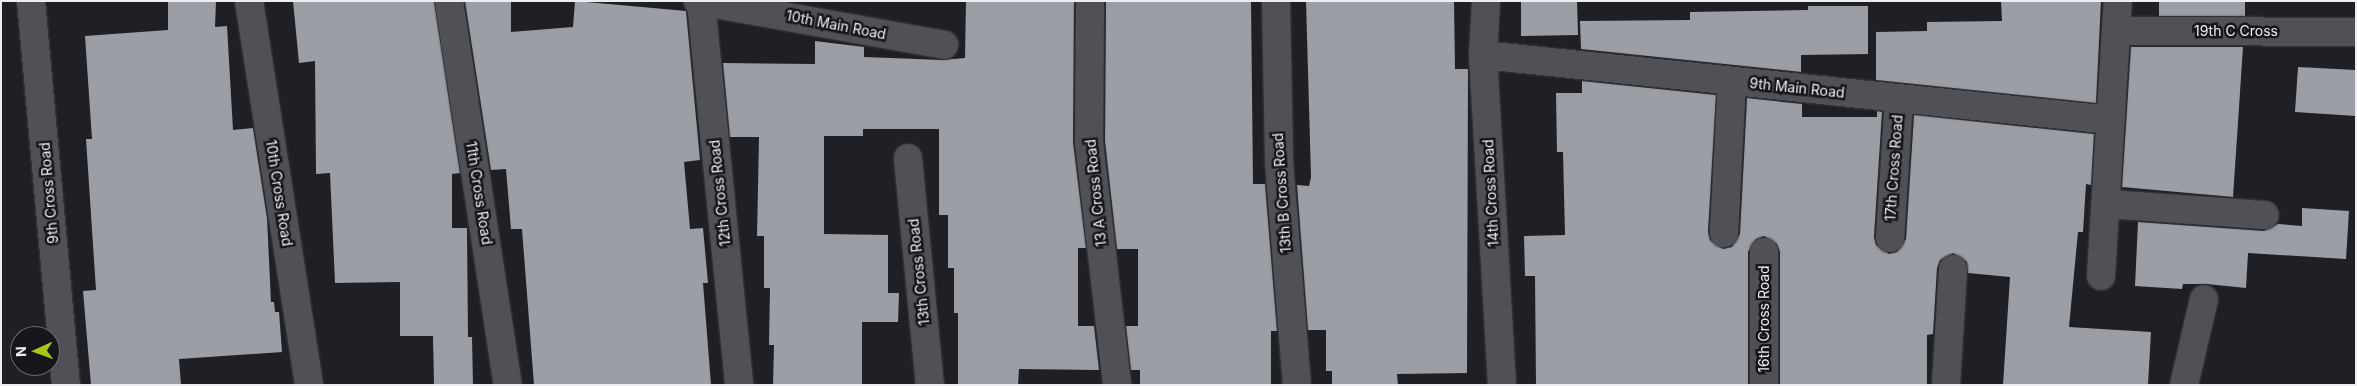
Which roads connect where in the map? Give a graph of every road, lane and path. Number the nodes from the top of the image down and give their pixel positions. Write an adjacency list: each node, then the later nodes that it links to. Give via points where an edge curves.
1 (31, 1): 25 (street, 9th Cross Road)
2 (249, 1): 26 (street, 10th Cross Road)
3 (448, 1): 27 (street, 11th Cross Road)
4 (1090, 1): 30 (street, 13 A Cross Road, via 1089,142)
5 (1276, 1): 31 (street, 13th B Cross Road, via 1279,162)
6 (1486, 1): 12 (street, 14th Cross Road)
7 (2118, 1): 9 (street)
8 (713, 2): 11 (street, 10th Main Road); 28 (street, 12th Cross Road)
9 (2116, 31): 10 (street, 19th C Cross); 15 (street)
10 (2356, 32)
11 (944, 45)
12 (1483, 55): 13 (street, 9th Main Road); 32 (street, 14th Cross Road)
13 (1732, 81): 14 (street, 9th Main Road); 19 (street)
14 (1899, 98): 15 (street, 9th Main Road); 20 (street, 17th Cross Road)
15 (2112, 120): 17 (street)
16 (908, 158): 29 (street, 13th Cross Road)
17 (2107, 204): 18 (street); 23 (street)
18 (2265, 216)
19 (1724, 233)
20 (1890, 238)
21 (1764, 252): 33 (street, 16th Cross Road)
22 (1953, 269): 34 (street)
23 (2101, 276)
24 (2204, 299): 35 (street)
25 (66, 385)
26 (310, 385)
27 (508, 385)
28 (738, 385)
29 (930, 385)
30 (1117, 385)
31 (1297, 385)
32 (1502, 385)
33 (1764, 385)
34 (1946, 385)
35 (2184, 385)

